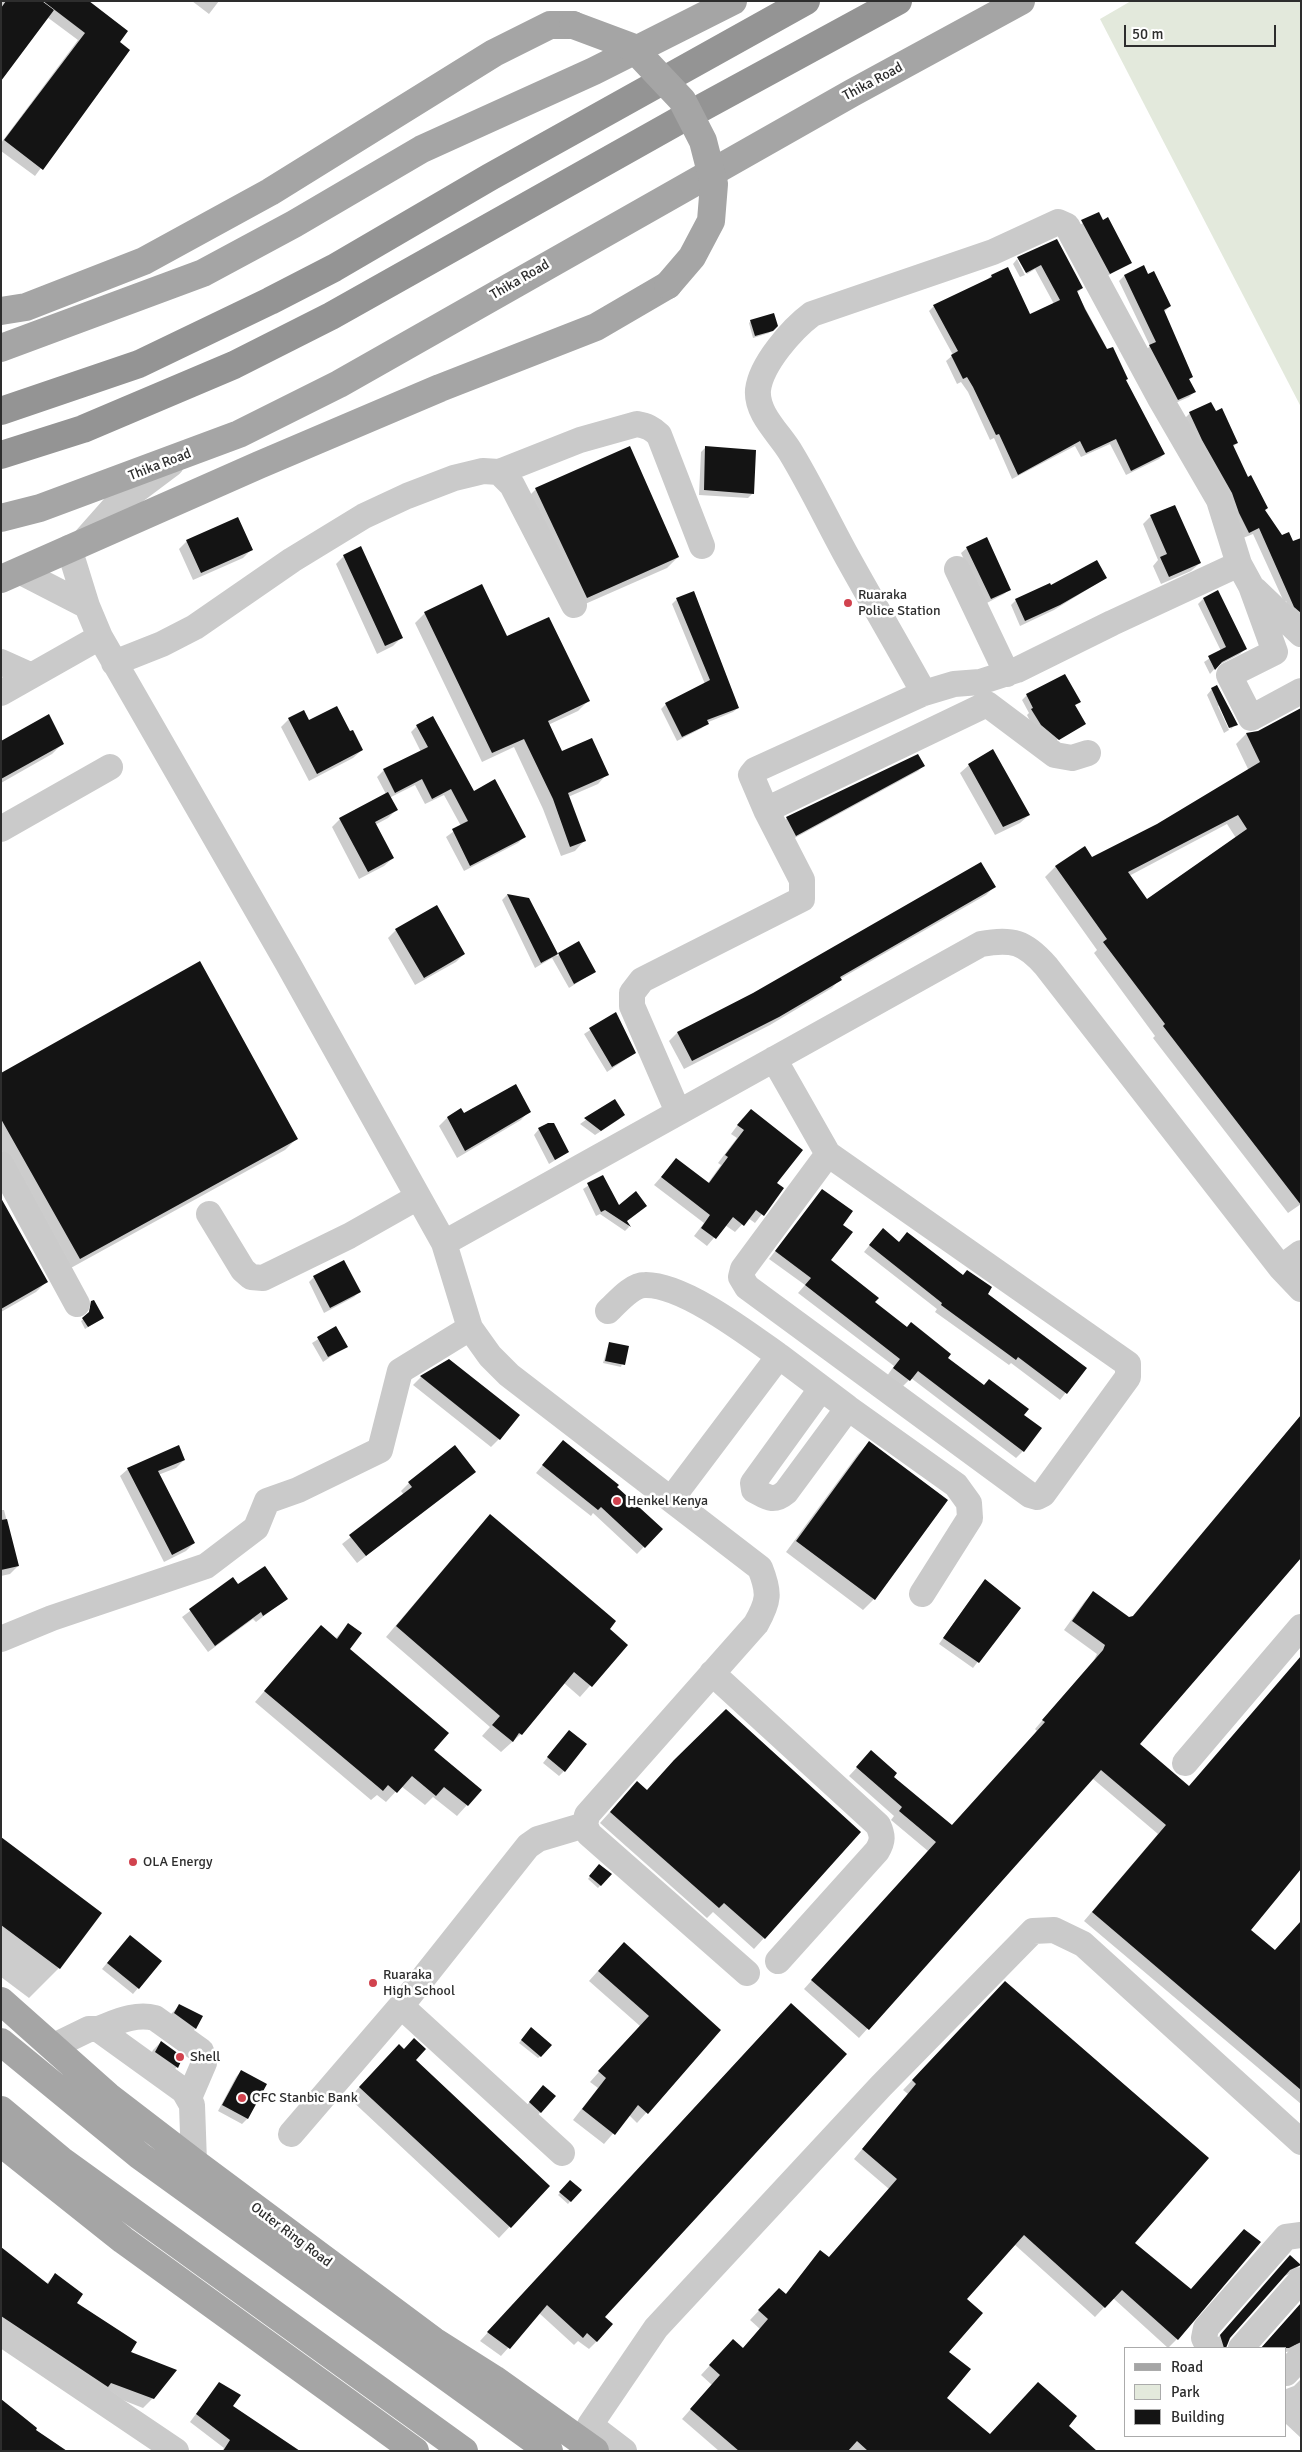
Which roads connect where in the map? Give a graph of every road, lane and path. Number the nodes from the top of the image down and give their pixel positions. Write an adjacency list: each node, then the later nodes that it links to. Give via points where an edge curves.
1 (734, 1): 7 (main road, via 594,71 422,149 203,273)
2 (806, 1): 9 (highway, via 490,176 334,268 140,364)
3 (898, 1): 11 (highway, via 339,311 234,365 83,429)
4 (1021, 1): 10 (main road, Thika Road, via 852,93 339,384)
5 (124, 270): 6 (main road, via 26,307); 7 (main road); 13 (main road, bridge, via 270,192 494,53 550,25 573,25 632,47 682,100 703,142 714,184 711,221 692,257 668,285 596,327)
6 (1, 311)
7 (85, 318): 8 (main road)
8 (1, 348)
9 (1, 412)
10 (239, 434): 12 (main road, Thika Road); 13 (main road)
11 (1, 455)
12 (180, 457): 15 (main road, Thika Road, via 40,508); 16 (street, via 115,506)
13 (259, 464): 16 (main road)
14 (500, 472): 17 (street, via 580,440 637,424 653,428); 21 (street, via 512,485); 27 (street, via 483,471 454,478 364,516 292,560 195,627)
15 (1, 518)
16 (76, 545): 19 (main road); 22 (street)
17 (702, 546)
18 (958, 569): 28 (street)
19 (10, 575): 22 (street)
20 (1245, 575): 23 (street); 25 (street); 28 (street); 32 (street, via 1219,500 1161,400 1068,226 1058,222 993,252 824,309 798,324 761,378 758,392 767,419 808,481)
21 (574, 605)
22 (87, 606): 24 (street)
23 (1301, 636): 25 (street)
24 (100, 637): 27 (street); 29 (street)
25 (1275, 652): 30 (street, via 1229,675 1250,718)
26 (1, 662): 29 (street)
27 (114, 663): 42 (street, via 277,944)
28 (1007, 674): 33 (street)
29 (30, 675): 31 (street)
30 (1301, 691)
31 (1, 693)
32 (924, 693): 33 (street, via 954,684); 36 (street, via 755,770 751,775)
33 (984, 693): 34 (street, via 1055,755 1072,758); 36 (street)
34 (1088, 754)
35 (110, 767): 37 (street)
36 (766, 810): 39 (street, via 802,880 802,899 642,980 632,993 632,1006)
37 (1, 829)
38 (774, 1059): 39 (street); 40 (street); 45 (street, via 981,944 1001,940 1017,942 1033,951 1046,966)
39 (678, 1112): 44 (street)
40 (828, 1154): 40 (street, via 1128,1364 1128,1377 1043,1494 1037,1497 1030,1494 747,1287 741,1277 744,1269)
41 (1, 1164): 47 (street)
42 (418, 1197): 43 (street, via 264,1278 251,1277 243,1270); 44 (street)
43 (209, 1214)
44 (444, 1243): 49 (street)
45 (1291, 1260): 46 (street)
46 (1301, 1289)
47 (77, 1304)
48 (608, 1311): 50 (street, via 632,1289 644,1284 670,1290 718,1313)
49 (470, 1328): 53 (street, via 490,1356 510,1375); 56 (street, via 400,1371 380,1450 298,1490 266,1501 256,1528 206,1566 52,1618)
50 (780, 1356): 51 (street); 53 (street)
51 (821, 1388): 52 (street); 52 (street, via 753,1483 754,1490 771,1500 786,1492)
52 (848, 1408): 54 (street, via 956,1485 969,1502 970,1518)
53 (672, 1498): 57 (street, via 760,1568 765,1580 767,1604 756,1624)
54 (922, 1594)
55 (1301, 1626): 58 (street)
56 (1, 1639)
57 (712, 1673): 59 (street, via 587,1815); 60 (street, via 878,1825 882,1833 877,1851)
58 (1185, 1763)
59 (585, 1825): 61 (street, via 589,1834); 63 (street, via 538,1839 528,1846)
60 (778, 1961)
61 (747, 1973)
62 (1, 2001): 66 (main road, Outer Ring Road)
63 (401, 2006): 69 (street); 72 (street)
64 (98, 2029): 66 (street, via 89,2029); 67 (street); 67 (street, via 131,2017 147,2016 155,2018 201,2051 204,2063)
65 (1, 2042): 84 (main road, Outer Ring Road, via 140,2156)
66 (52, 2047): 73 (main road, Outer Ring Road, via 108,2096)
67 (189, 2098): 73 (street)
68 (1, 2110): 83 (main road, via 61,2160)
69 (291, 2134)
70 (1301, 2142): 86 (street, via 1082,1944 1054,1930 1033,1931 881,2086 656,2328 590,2425)
71 (1, 2143): 82 (main road, via 123,2240)
72 (562, 2153)
73 (194, 2162): 85 (main road, Outer Ring Road, via 434,2341)
74 (1301, 2235): 77 (street, via 1286,2237 1206,2328 1204,2338)
75 (1301, 2280): 78 (street)
76 (1, 2333): 81 (street)
77 (1208, 2347)
78 (1241, 2347)
79 (1301, 2356): 80 (street)
80 (1287, 2372)
81 (176, 2451)
82 (415, 2451)
83 (464, 2451)
84 (549, 2451)
85 (595, 2451)
86 (624, 2451)

